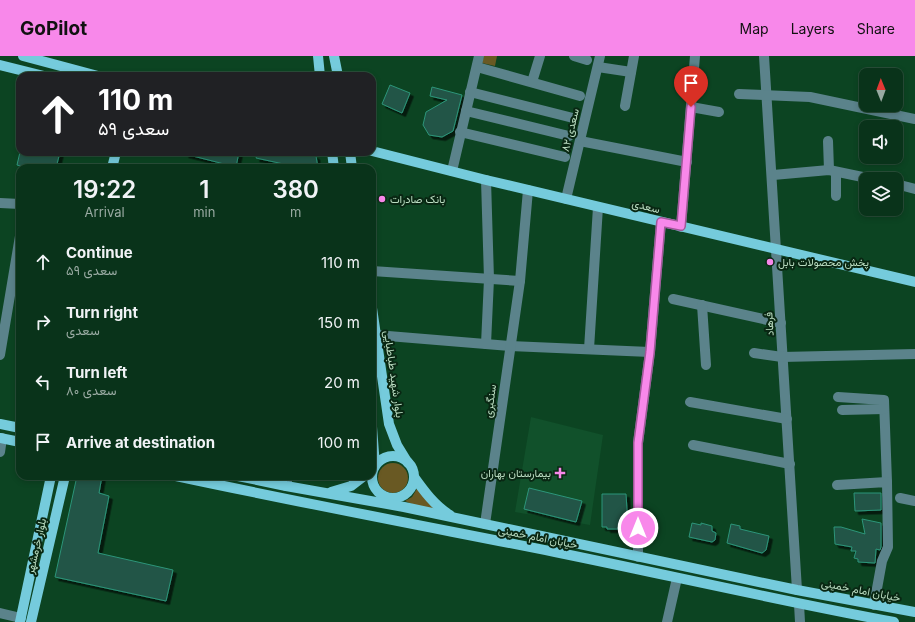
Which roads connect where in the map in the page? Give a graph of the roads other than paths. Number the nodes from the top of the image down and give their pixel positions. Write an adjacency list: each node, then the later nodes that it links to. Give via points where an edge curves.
1 (318, 56): 18 (main road)
2 (334, 56): 19 (main road)
3 (479, 56): 14 (street)
4 (540, 56): 21 (street)
5 (574, 56): 12 (street)
6 (600, 56): 15 (street, سعدی ۸۲)
7 (634, 56): 20 (street)
8 (695, 56): 27 (street)
9 (764, 56): 24 (street, فرهاد)
10 (29, 57): 11 (main road)
11 (54, 60): 17 (main road)
12 (587, 60)
13 (0, 65): 16 (main road)
14 (477, 67): 21 (street); 22 (street)
15 (598, 67): 20 (street); 34 (street, سعدی ۸۲)
16 (28, 72)
17 (87, 72)
18 (320, 72)
19 (337, 72)
20 (631, 72): 26 (street)
21 (532, 82): 25 (street)
22 (470, 92): 28 (street); 30 (street)
23 (739, 94): 24 (street)
24 (766, 94): 31 (street, via 810,97); 41 (street, فرهاد)
25 (580, 96)
26 (625, 106)
27 (691, 107): 29 (street); 38 (street)
28 (466, 111): 32 (street); 33 (street)
29 (719, 112)
30 (573, 118)
31 (915, 119)
32 (460, 132): 37 (street); 39 (street)
33 (569, 136)
34 (580, 141): 38 (street); 48 (street, سعدی ۸۲)
35 (828, 141): 40 (street)
36 (376, 152): 39 (main road, سعدی)
37 (565, 157)
38 (687, 162): 53 (street)
39 (452, 171): 43 (main road, سعدی)
40 (832, 171): 41 (street); 42 (street); 47 (street)
41 (773, 175): 54 (street, فرهاد)
42 (859, 176)
43 (486, 180): 46 (main road, سعدی); 57 (street)
44 (903, 186): 45 (street)
45 (915, 189)
46 (528, 190): 48 (main road, سعدی); 58 (street, سنگبری)
47 (836, 196)
48 (566, 199): 51 (main road, سعدی)
49 (0, 203): 50 (street)
50 (16, 204)
51 (598, 207): 52 (main road, سعدی); 66 (street)
52 (661, 222): 53 (main road, سعدی); 67 (street)
53 (681, 226): 54 (main road, سعدی)
54 (776, 249): 59 (main road, سعدی); 62 (street, فرهاد)
55 (16, 260): 70 (street)
56 (376, 271): 57 (street)
57 (489, 279): 58 (street); 64 (street)
58 (520, 281): 65 (street, سنگبری)
59 (915, 282)
60 (673, 300): 61 (street)
61 (702, 305): 62 (street); 72 (street)
62 (781, 323): 71 (street, فرهاد)
63 (376, 336): 64 (street); 84 (main road, بلوار شهید طباطبایی, via 388,424)
64 (486, 344): 65 (street)
65 (510, 346): 66 (street); 105 (street, سنگبری)
66 (589, 349): 67 (street)
67 (650, 352): 107 (street, via 638,443)
68 (754, 353): 71 (street)
69 (915, 354): 71 (street)
70 (0, 355)
71 (782, 357): 77 (street, فرهاد)
72 (706, 365)
73 (838, 396): 75 (street, via 884,400)
74 (690, 402): 77 (street)
75 (884, 409): 76 (street); 95 (street)
76 (842, 410)
77 (787, 419): 85 (street, فرهاد)
78 (0, 424): 79 (main road)
79 (16, 427)
80 (1, 438): 81 (main road); 83 (street)
81 (16, 441)
82 (693, 445): 85 (street)
83 (0, 452)
84 (408, 463): 86 (main road, via 402,458 387,457); 87 (main road)
85 (790, 464): 109 (street, فرهاد)
86 (376, 467)
87 (414, 477): 100 (main road, via 410,489 400,497); 104 (main road, via 443,511)
88 (50, 480): 114 (main road, بلوار خرمشهر)
89 (64, 480): 115 (main road, بلوار خرمشهر)
90 (195, 480): 103 (main road, خیابان امام خمینی)
91 (257, 480): 97 (main road, خیابان امام خمینی)
92 (287, 480): 97 (street)
93 (358, 480): 98 (main road, via 342,490)
94 (373, 480): 100 (main road, via 375,489)
95 (887, 482): 96 (street); 111 (street, via 888,547 882,561)
96 (837, 485)
97 (286, 486): 98 (main road, خیابان امام خمینی)
98 (325, 493): 100 (main road, خیابان امام خمینی)
99 (900, 498): 101 (street)
100 (386, 499): 102 (main road); 102 (main road, خیابان امام خمینی); 103 (main road)
101 (915, 501)
102 (404, 507): 104 (main road, خیابان امام خمینی); 106 (main road)
103 (362, 515): 106 (main road, خیابان امام خمینی)
104 (455, 518): 105 (main road, خیابان امام خمینی)
105 (485, 524): 107 (main road, خیابان امام خمینی)
106 (444, 530): 108 (main road, خیابان امام خمینی)
107 (638, 557): 109 (main road, خیابان امام خمینی)
108 (676, 578): 110 (main road, خیابان امام خمینی); 116 (street)
109 (797, 590): 111 (main road, خیابان امام خمینی)
110 (799, 604): 117 (street); 118 (main road, خیابان امام خمینی)
111 (874, 604): 112 (main road, خیابان امام خمینی)
112 (915, 612)
113 (0, 613): 114 (street)
114 (20, 620)
115 (31, 622)
116 (667, 622)
117 (800, 622)
118 (894, 622)

